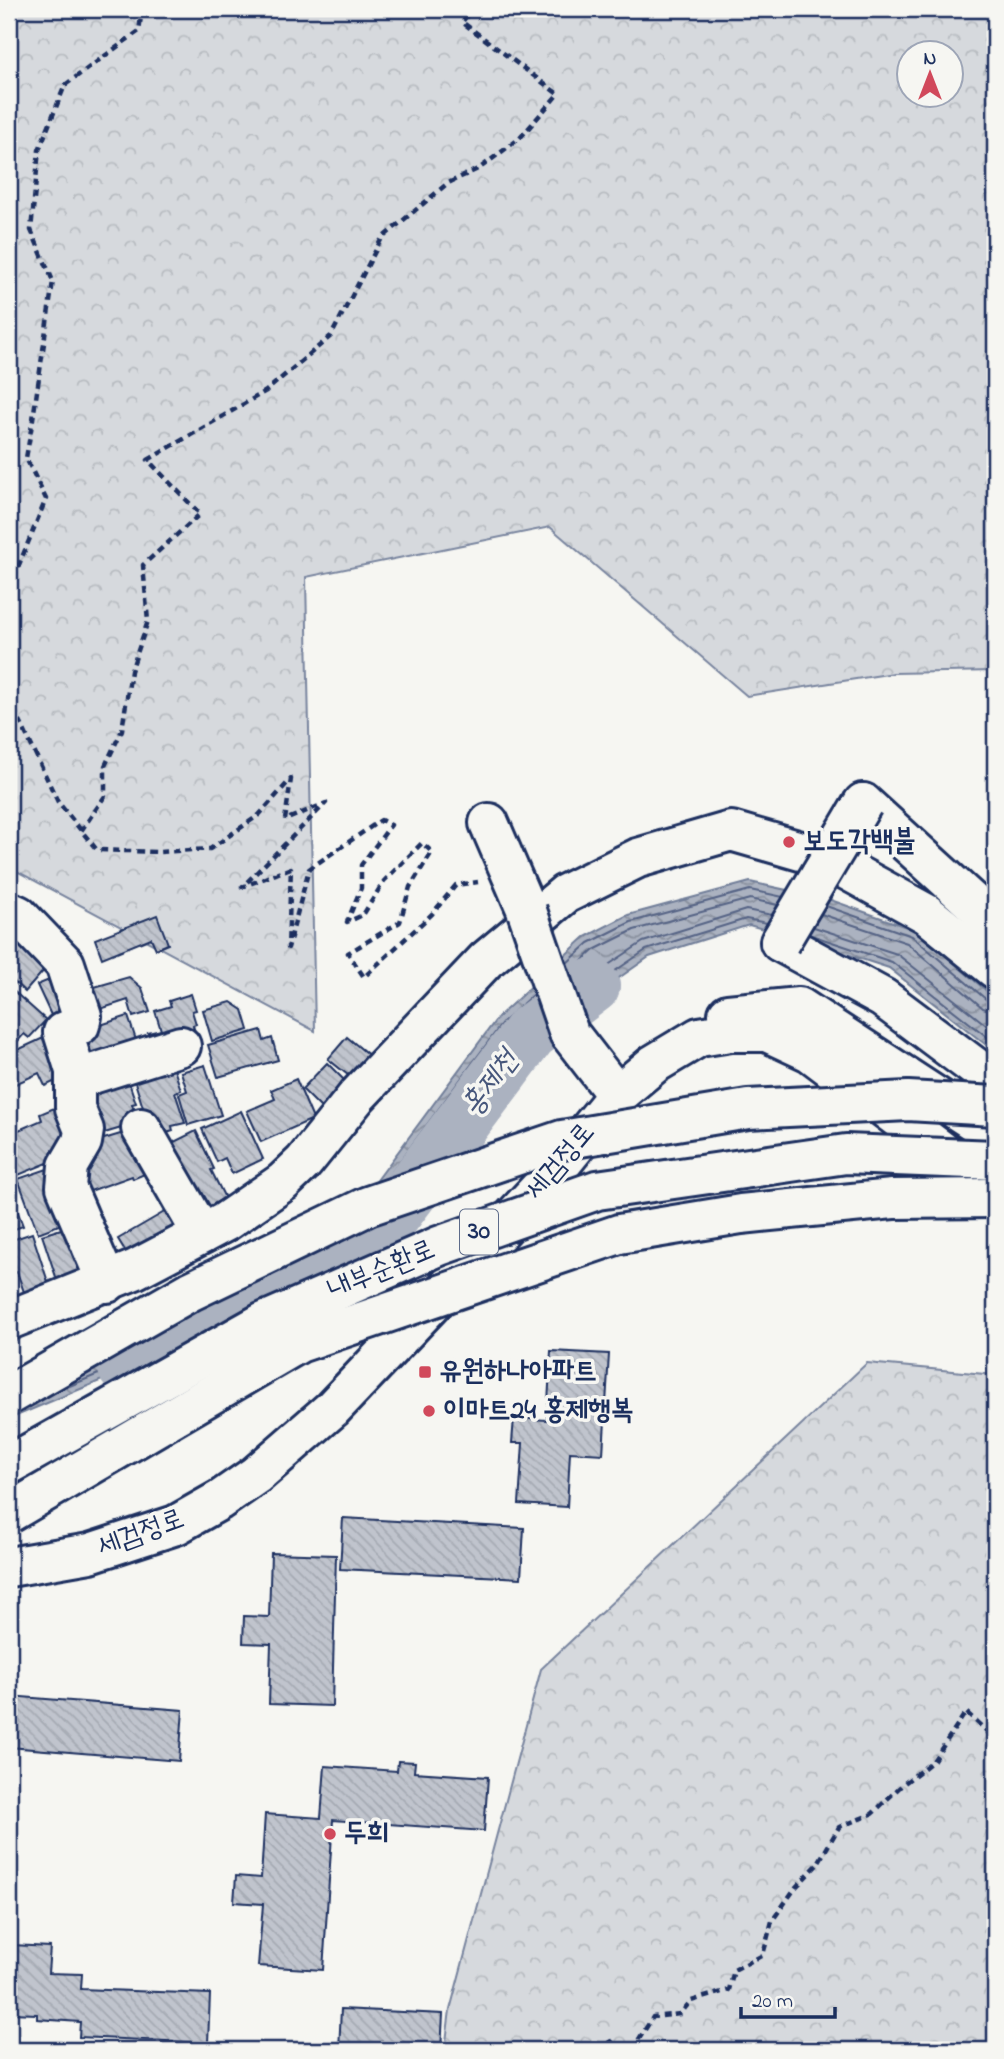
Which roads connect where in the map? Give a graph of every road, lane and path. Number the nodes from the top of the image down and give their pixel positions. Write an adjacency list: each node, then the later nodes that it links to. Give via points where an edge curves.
1 (142, 9): 3 (path, via 139,31 65,85 39,150 31,230 53,281 26,458 46,499)
2 (472, 9): 6 (path, via 462,22 558,94 520,138 480,168 448,183 382,238 331,336 266,391 148,460 200,514 144,565 148,621 131,671 122,730 105,766 105,796)
3 (9, 589)
4 (9, 698): 6 (path, via 58,802)
5 (489, 823): 15 (main road, bridge, via 527,911 569,1033)
6 (81, 831): 7 (path, via 97,850 210,849 259,815 291,779 285,820 326,803 242,887 290,868 288,948 309,869 381,820 391,825 361,865 361,888 347,922 363,915 384,881 422,843 432,852 410,887 400,922 348,953 364,977 432,914 456,885)
7 (483, 881)
8 (9, 911): 13 (main road, via 18,915 69,971 82,1016 80,1025 63,1032)
9 (995, 923): 14 (main road, bridge, via 863,803 780,942 883,998)
10 (995, 969): 22 (main road, via 927,914 825,858 731,831 638,858 565,894 486,960 357,1096 304,1162 283,1182)
11 (699, 1037): 15 (main road, 세검정로, via 654,1064); 18 (main road, via 726,1014 799,1007); 20 (main road, 세검정로, via 767,1032 810,1052)
12 (181, 1046): 13 (main road)
13 (76, 1079): 23 (main road, via 75,1108 84,1132 68,1166 66,1187)
14 (995, 1082)
15 (617, 1094): 28 (main road, 세검정로, via 553,1174 455,1280 332,1409 256,1475 176,1525 90,1553)
16 (995, 1105): 25 (main road, 30, bridge, via 908,1101 748,1109 562,1140 368,1206 191,1292)
17 (141, 1128): 22 (main road)
18 (995, 1135)
19 (995, 1160): 26 (main road, 내부순환로 / 30, bridge, via 846,1154 597,1190 439,1246 262,1323)
20 (995, 1191)
21 (995, 1198): 27 (main road, bridge, via 893,1199 741,1214 619,1234 299,1343)
22 (202, 1234): 23 (main road)
23 (107, 1283): 24 (main road)
24 (9, 1320)
25 (9, 1395)
26 (9, 1465)
27 (9, 1514)
28 (9, 1567)
29 (995, 1739): 32 (path, via 966,1712 933,1761 872,1814 839,1827 817,1866 772,1921 763,1955 734,1970 729,1990 691,2001 680,2014 653,2017)
30 (598, 2050): 31 (path, via 611,2041)
31 (619, 2050)
32 (632, 2050)

